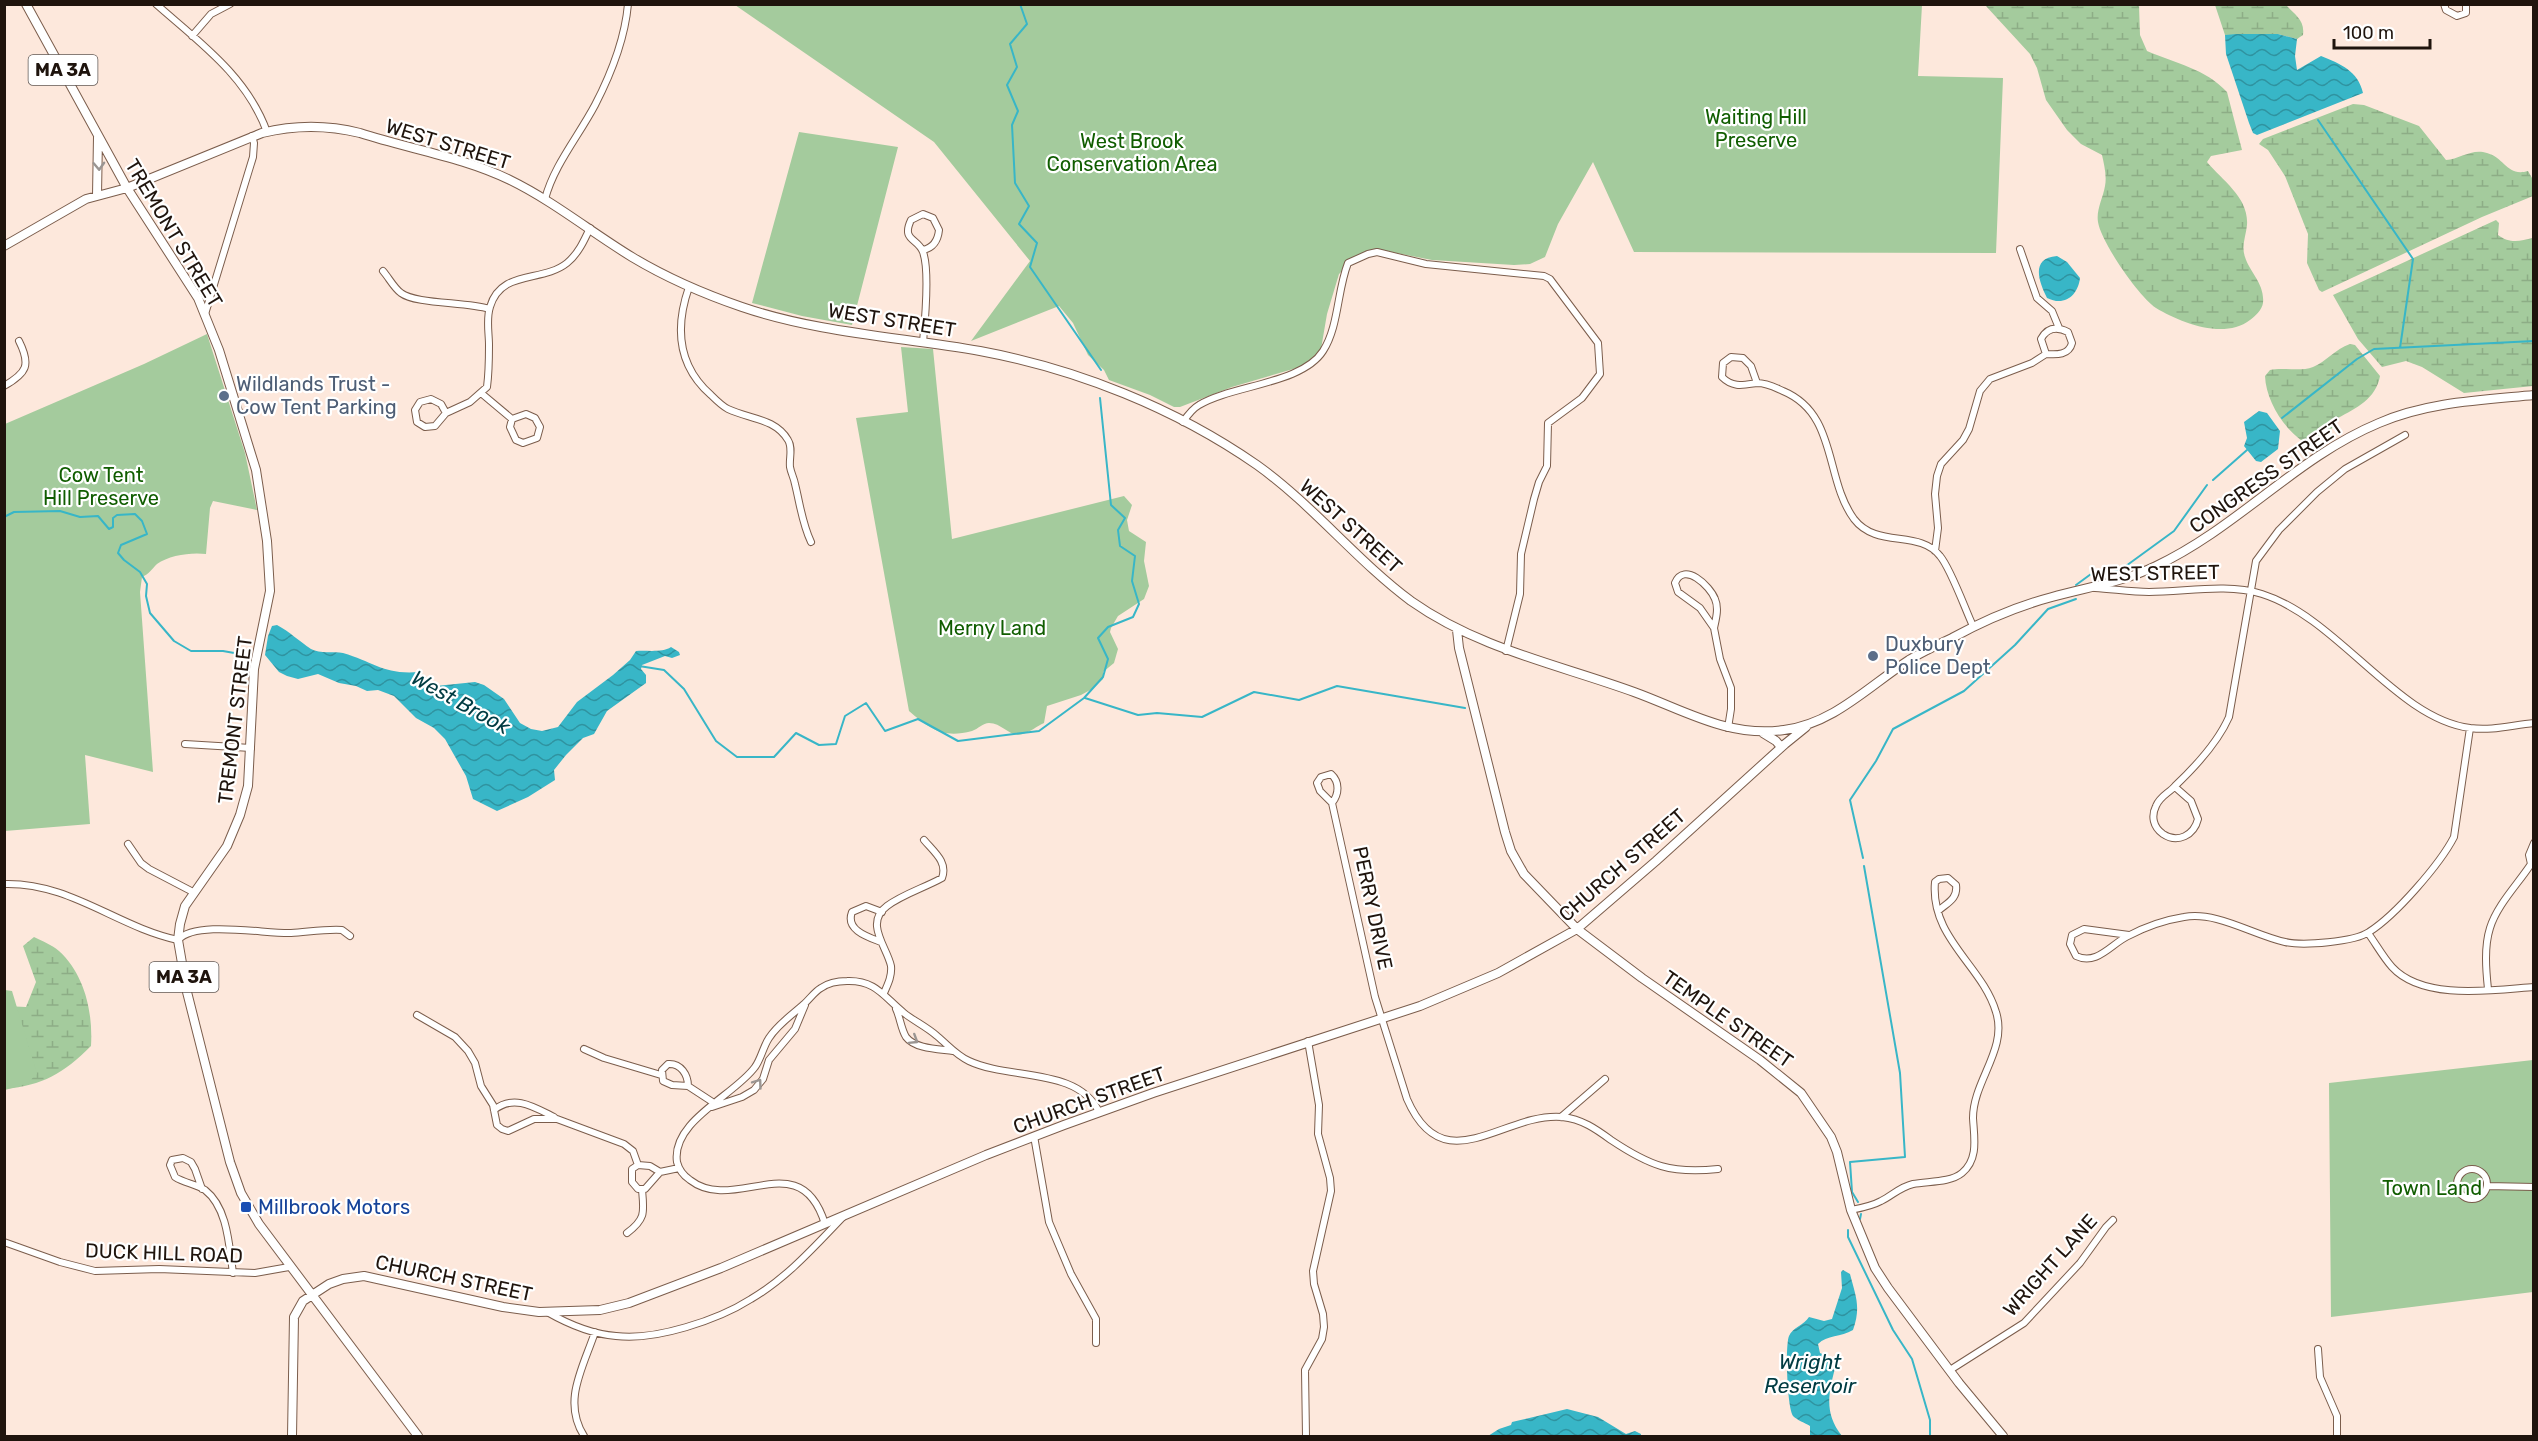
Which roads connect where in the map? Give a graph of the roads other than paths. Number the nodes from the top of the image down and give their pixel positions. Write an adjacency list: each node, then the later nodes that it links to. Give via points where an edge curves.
1 (26, 4): 9 (main road, TREMONT STREET / MA 3A)
2 (156, 4): 7 (street)
3 (230, 4): 7 (street, via 214,12)
4 (627, 4): 13 (street, via 623,30 604,85 549,183)
5 (2444, 4): 6 (street, via 2446,10 2457,16 2466,13)
6 (2466, 4)
7 (192, 36): 8 (street, via 239,81 258,108)
8 (267, 132): 10 (main road, WEST STREET); 13 (main road, WEST STREET, via 291,128 346,130 488,171)
9 (98, 136): 11 (main road, TREMONT STREET / MA 3A); 12 (main road, one-way to 12)
10 (252, 136): 11 (main road, WEST STREET); 21 (street, via 253,158)
11 (127, 188): 12 (main road, WEST STREET); 21 (main road, TREMONT STREET / MA 3A)
12 (97, 195): 15 (main road, WEST STREET)
13 (545, 199): 14 (main road, WEST STREET)
14 (590, 228): 19 (main road, WEST STREET, via 629,255); 20 (street, via 567,264 508,283)
15 (4, 246)
16 (2020, 249): 22 (street, via 2037,298 2052,311)
17 (923, 250): 17 (street, via 908,231 911,220 923,214 933,218 939,230 937,240); 24 (street)
18 (383, 271): 20 (street, via 408,297)
19 (689, 287): 24 (main road, WEST STREET, via 783,318); 34 (street, via 680,330 688,369 726,408 764,421 788,439 791,472)
20 (489, 309): 28 (street, via 487,387)
21 (205, 315): 49 (main road, TREMONT STREET / MA 3A, via 256,470 267,542 270,591 254,669)
22 (2060, 328): 25 (street, via 2049,330 2042,337); 25 (street, via 2068,332 2070,348 2060,354)
23 (19, 341): 27 (street, via 26,358 25,368)
24 (923, 342): 32 (main road, WEST STREET, via 1055,369 1115,390)
25 (2046, 354): 35 (street, via 1990,379 1980,391 1969,429 1941,464 1937,476)
26 (1757, 383): 26 (street, via 1729,384 1722,377 1723,363 1731,357 1743,358 1751,366); 35 (street, via 1787,392 1810,408 1847,506 1862,527 1879,536 1922,544)
27 (4, 386)
28 (481, 393): 30 (street); 31 (street)
29 (2534, 395): 36 (main road, CONGRESS STREET, via 2429,408 2383,421 2324,452 2192,547 2155,567)
30 (446, 413): 30 (street, via 441,404 431,399 420,402 415,410 417,422 426,427 435,426)
31 (512, 419): 31 (street, via 526,414 535,418 540,427 537,438 523,443 516,440 510,427)
32 (1183, 422): 40 (main road, WEST STREET, via 1256,465 1374,571); 41 (street, via 1192,410 1210,400 1294,374 1314,362 1329,339 1348,263 1368,254 1386,253 1426,264 1544,276 1555,285 1598,344 1600,374 1582,398 1548,423 1547,466 1539,482 1521,554 1520,594)
33 (2405, 435): 37 (street, via 2340,473 2292,515 2256,561)
34 (811, 542)
35 (1935, 551): 38 (street, via 1941,556)
36 (2093, 588): 37 (street, WEST STREET); 38 (main road, WEST STREET, via 2050,597)
37 (2252, 592): 45 (street, WEST STREET, via 2301,613 2428,713); 50 (street, via 2229,717 2220,735)
38 (1973, 626): 42 (main road, WEST STREET, via 1917,655 1844,707)
39 (1714, 628): 39 (street, via 1717,604 1711,591 1695,577 1679,577 1675,583 1678,592 1700,608); 44 (street, via 1731,688)
40 (1457, 630): 41 (main road, WEST STREET); 60 (main road, TEMPLE STREET, via 1511,851 1529,880)
41 (1506, 651): 44 (main road, WEST STREET, via 1626,689)
42 (1811, 723): 46 (main road, WEST STREET, via 1795,729); 48 (main road, CHURCH STREET)
43 (2534, 723): 45 (street, WEST STREET)
44 (1728, 728): 46 (main road, WEST STREET)
45 (2470, 728): 61 (street, via 2454,837 2407,896)
46 (1761, 732): 48 (main road)
47 (185, 744): 49 (street)
48 (1781, 747): 60 (main road, CHURCH STREET)
49 (251, 748): 57 (main road, TREMONT STREET / MA 3A, via 246,794 235,829 219,859)
50 (2175, 787): 50 (street, via 2159,801 2153,819 2162,833 2178,838 2191,833 2198,819 2191,801)
51 (1332, 803): 51 (street, PERRY DRIVE, via 1318,785 1327,774 1338,785); 72 (street, PERRY DRIVE)
52 (924, 840): 59 (street, via 943,863 942,878 888,905)
53 (2534, 843): 55 (street, via 2529,855)
54 (128, 844): 57 (street, via 149,869)
55 (2532, 864): 67 (street, via 2490,928 2485,966)
56 (4, 884): 64 (street, via 55,890 159,936)
57 (193, 892): 64 (main road, TREMONT STREET / MA 3A, via 182,915)
58 (1938, 910): 58 (street, via 1935,882 1948,878 1956,885 1956,893); 94 (street, via 1946,933 1996,1010 1996,1043 1974,1112 1973,1155 1958,1176 1906,1186 1876,1204)
59 (882, 912): 65 (street, via 876,926); 65 (street, via 866,906 852,912 850,918 858,931)
60 (1577, 929): 72 (main road, CHURCH STREET, via 1498,973); 94 (main road, TEMPLE STREET, via 1760,1059 1801,1093 1831,1137)
61 (2368, 933): 62 (street, via 2311,944 2285,942 2217,920 2189,916); 67 (street, via 2402,975 2458,992)
62 (2129, 935): 62 (street, via 2090,959 2076,956 2070,944 2072,935 2084,929)
63 (350, 936): 64 (street, via 342,930 284,933 235,929 189,932)
64 (178, 940): 100 (main road, TREMONT STREET / MA 3A, via 185,983 234,1173 258,1224)
65 (881, 942): 68 (street, via 891,966)
66 (2534, 987): 67 (street)
67 (2488, 989)
68 (884, 993): 69 (street, via 868,984 845,981 821,988); 70 (street)
69 (806, 1002): 79 (street, via 776,1029 756,1066); 80 (street, one-way to 69, via 754,1090 763,1079 769,1060 795,1029)
70 (895, 1005): 75 (street); 75 (street, one-way to 75, via 910,1041)
71 (417, 1015): 81 (street, via 462,1042)
72 (1381, 1019): 73 (main road, CHURCH STREET); 83 (street, PERRY DRIVE, via 1412,1111 1433,1134 1469,1141 1530,1121)
73 (1308, 1041): 82 (main road, CHURCH STREET); 111 (street, via 1318,1105 1319,1142 1331,1191 1313,1271 1324,1327 1322,1339 1305,1370)
74 (584, 1049): 76 (street)
75 (953, 1051): 82 (street, via 979,1065 1076,1087 1090,1096)
76 (661, 1075): 78 (street, via 667,1084); 78 (street, via 668,1064 677,1064 684,1071)
77 (1605, 1079): 83 (street)
78 (688, 1086): 79 (street)
79 (714, 1103): 80 (street)
80 (707, 1108): 87 (street, via 681,1140)
81 (494, 1110): 84 (street, via 506,1103 522,1103); 84 (street, via 498,1125 508,1131 534,1119)
82 (1100, 1112): 85 (main road, CHURCH STREET)
83 (1561, 1117): 88 (street, via 1587,1124 1665,1169)
84 (557, 1119): 86 (street, via 624,1144 633,1151)
85 (1034, 1136): 95 (main road, CHURCH STREET); 105 (street, via 1049,1222 1096,1319)
86 (638, 1165): 89 (street); 93 (street, via 632,1169 631,1178 634,1186)
87 (679, 1168): 89 (street); 97 (street, via 698,1186 714,1191 772,1184 798,1186 816,1203)
88 (1718, 1169)
89 (660, 1172): 93 (street)
90 (2487, 1186): 90 (street, via 2484,1174 2475,1169 2461,1173 2456,1182 2458,1192 2472,1199 2481,1196); 91 (street)
91 (2534, 1186)
92 (202, 1189): 92 (street, via 175,1177 172,1160 183,1158 191,1162); 101 (street, via 222,1214)
93 (642, 1190): 98 (street, via 644,1214)
94 (1851, 1210): 107 (main road, TEMPLE STREET, via 1888,1288)
95 (846, 1214): 97 (main road, CHURCH STREET); 104 (street, via 803,1259 737,1307 662,1333 624,1337)
96 (2114, 1220): 107 (street, WRIGHT LANE, via 2024,1323)
97 (825, 1224): 103 (main road, CHURCH STREET, via 645,1298 600,1310)
98 (627, 1233)
99 (4, 1242): 101 (street, DUCK HILL ROAD, via 95,1271)
100 (289, 1267): 101 (street, DUCK HILL ROAD); 102 (main road, TREMONT STREET / MA 3A)
101 (233, 1273)
102 (311, 1295): 103 (main road, CHURCH STREET, via 336,1281 365,1276 503,1307); 108 (main road, via 293,1319); 109 (main road, MA 3A)
103 (547, 1312): 104 (street)
104 (595, 1332): 110 (street, via 573,1400 574,1416)
105 (1096, 1343)
106 (2318, 1349): 113 (street, via 2320,1377 2337,1416)
107 (1950, 1371): 112 (main road, TEMPLE STREET)
108 (292, 1437)
109 (418, 1437)
110 (584, 1437)
111 (1306, 1437)
112 (2003, 1437)
113 (2337, 1437)

